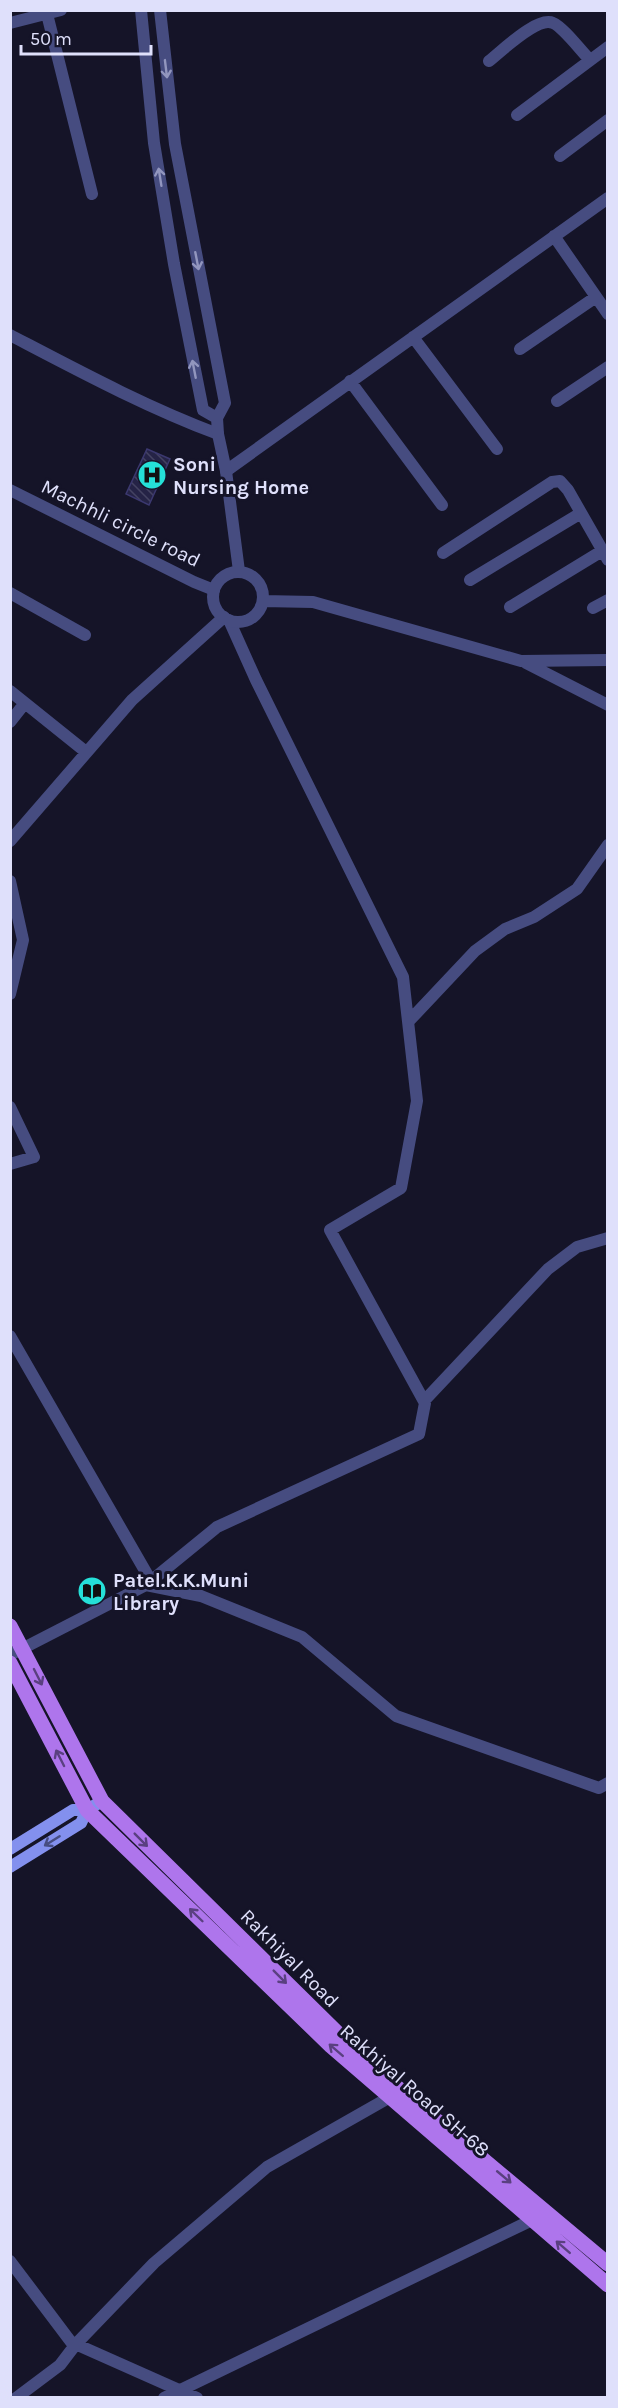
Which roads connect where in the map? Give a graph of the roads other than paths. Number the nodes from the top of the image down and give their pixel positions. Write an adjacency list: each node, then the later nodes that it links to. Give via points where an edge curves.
1 (61, 10): 4 (street)
2 (141, 10): 23 (street, one-way to 2, via 203,410 174,264 154,142)
3 (160, 10): 23 (street, one-way to 23, via 175,144 225,403)
4 (47, 14): 5 (street); 12 (street)
5 (10, 23)
6 (608, 47): 7 (street)
7 (590, 60): 8 (street, via 550,22 533,27); 9 (street)
8 (489, 61)
9 (517, 115)
10 (608, 120): 11 (street)
11 (560, 156)
12 (92, 194)
13 (608, 198): 14 (street)
14 (554, 236): 15 (street); 18 (street)
15 (596, 297): 16 (street); 19 (street)
16 (608, 314)
17 (10, 335): 24 (street, via 105,384)
18 (413, 337): 21 (street); 25 (street)
19 (520, 349)
20 (608, 368): 22 (street)
21 (350, 381): 26 (street); 28 (street)
22 (557, 401)
23 (217, 418): 24 (street)
24 (218, 434): 26 (street)
25 (497, 449)
26 (226, 471): 32 (street)
27 (10, 490): 34 (street, Machhli circle road)
28 (442, 505)
29 (581, 513): 30 (street, via 560,481 552,482); 31 (street); 33 (street)
30 (443, 553)
31 (605, 555): 38 (street)
32 (239, 572): 34 (street, via 223,577); 36 (street, via 251,575 259,583)
33 (470, 580)
34 (214, 590): 40 (street, via 216,608)
35 (10, 593): 41 (street)
36 (263, 600): 40 (street, via 251,618); 43 (street, via 313,602)
37 (608, 600): 39 (street)
38 (510, 607)
39 (593, 608)
40 (227, 619): 48 (street, via 132,700); 53 (street, via 403,977)
41 (85, 635)
42 (608, 660): 43 (street)
43 (521, 661): 46 (street)
44 (10, 691): 45 (street)
45 (25, 703): 47 (street); 48 (street)
46 (608, 705)
47 (10, 722)
48 (86, 752): 49 (street)
49 (10, 841)
50 (608, 845): 53 (street, via 577,889 534,917 505,929 475,951)
51 (10, 880): 52 (street, via 23,940)
52 (10, 994)
53 (409, 1021): 58 (street, via 417,1101 401,1188 330,1230)
54 (10, 1107): 55 (street, via 34,1157)
55 (10, 1164)
56 (608, 1238): 58 (street, via 577,1247 548,1269)
57 (10, 1336): 59 (street)
58 (424, 1401): 59 (street, via 419,1434 217,1527)
59 (148, 1583): 61 (street); 63 (street, via 201,1596 302,1637 396,1716 599,1788)
60 (10, 1626): 61 (main road, Rakhiyal Road)
61 (17, 1652): 64 (main road, Rakhiyal Road, one-way to 64)
62 (10, 1663): 65 (main road, Rakhiyal Road SH-68, one-way to 62)
63 (608, 1783)
64 (102, 1801): 65 (main road); 68 (main road, Rakhiyal Road, one-way to 68)
65 (87, 1810): 66 (main road, via 73,1809); 67 (main road, one-way to 67, via 81,1823); 68 (main road, Rakhiyal Road SH-68, one-way to 65, via 331,2046)
66 (10, 1849)
67 (10, 1867)
68 (394, 2092): 69 (main road, Rakhiyal Road SH-68); 71 (main road, Rakhiyal Road, one-way to 71); 73 (street, via 267,2168 154,2263)
69 (532, 2220): 72 (main road, Rakhiyal Road SH-68, one-way to 69); 74 (street)
70 (10, 2261): 73 (street)
71 (608, 2264)
72 (608, 2285)
73 (76, 2344): 74 (street); 75 (street, via 60,2365)
74 (177, 2389): 76 (street); 77 (street)
75 (16, 2397)
76 (164, 2397)
77 (197, 2397)

